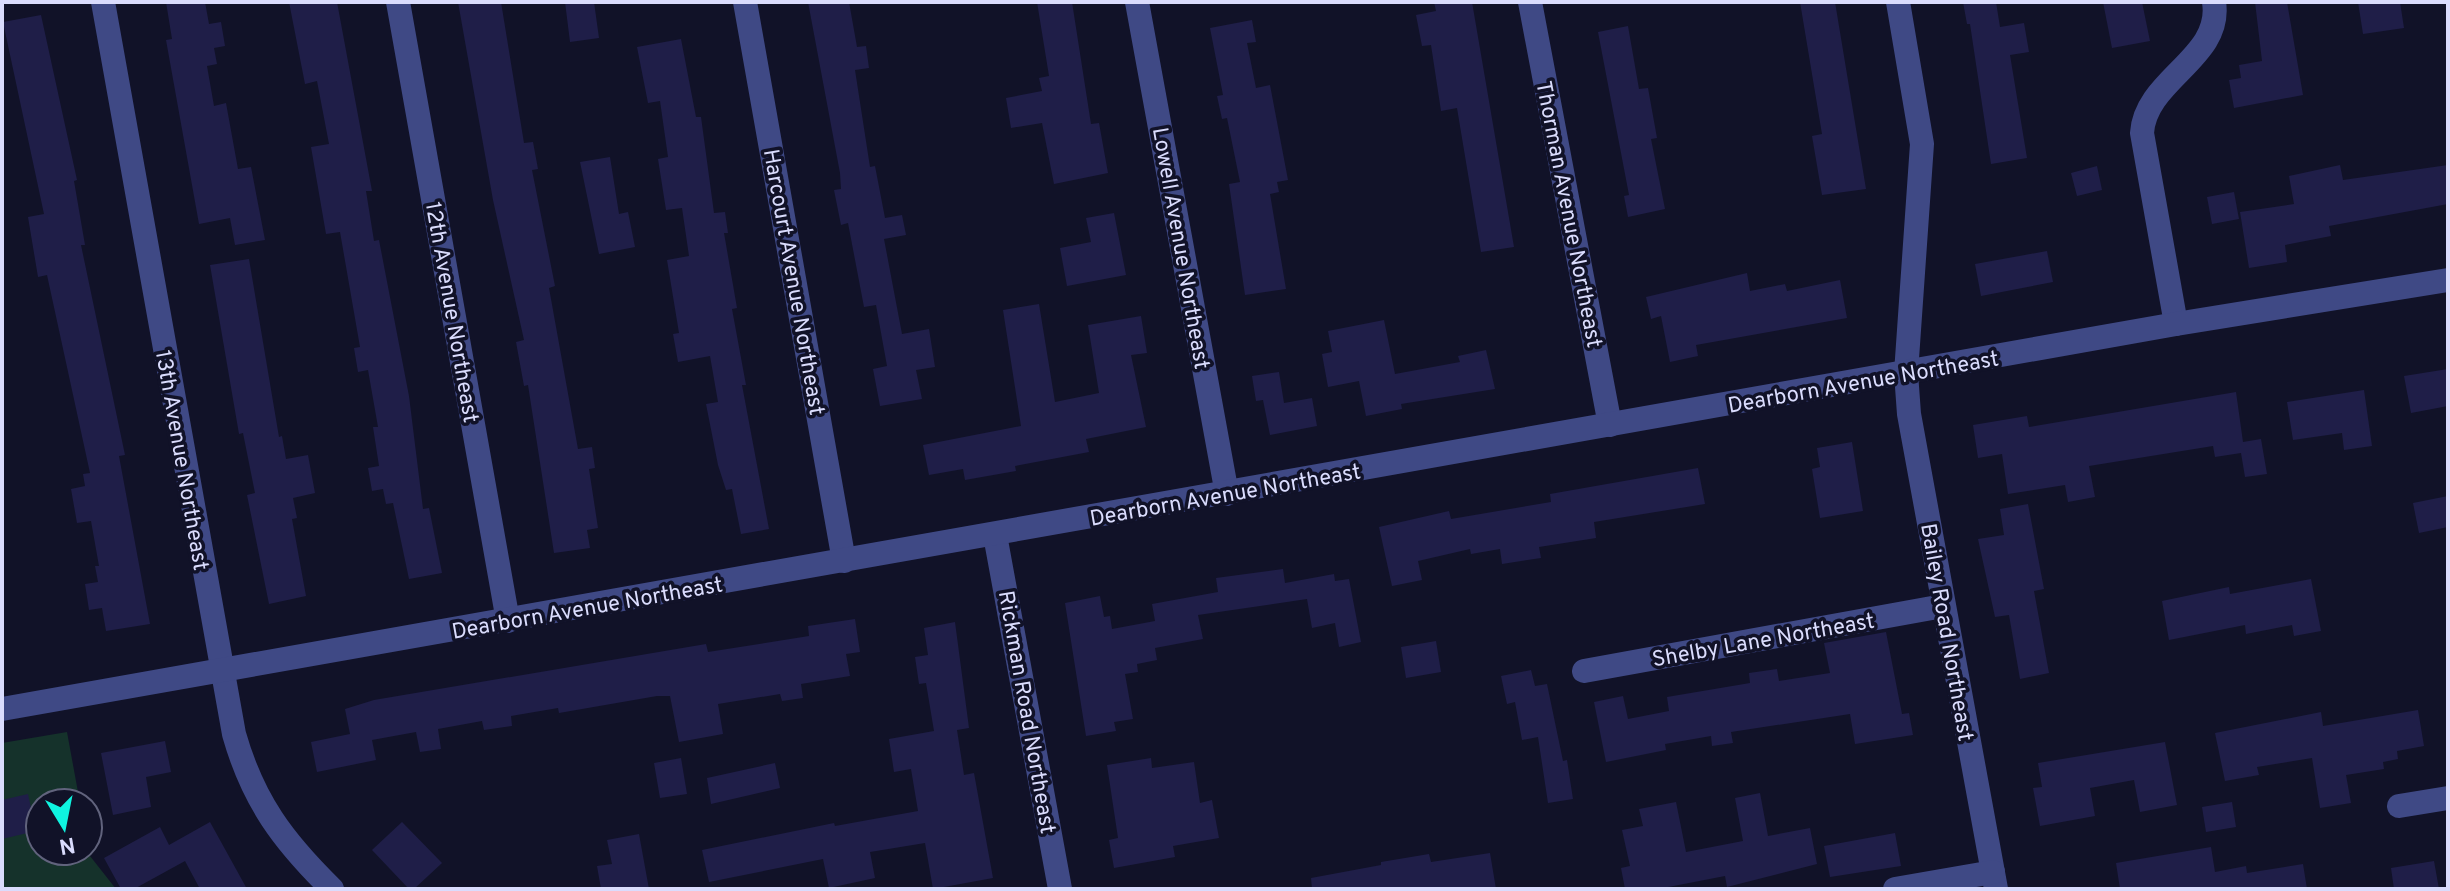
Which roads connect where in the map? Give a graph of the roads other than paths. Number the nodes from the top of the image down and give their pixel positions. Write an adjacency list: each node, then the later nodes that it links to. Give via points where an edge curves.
1 (103, 2): 17 (street, 13th Avenue Northeast)
2 (398, 2): 16 (street, 12th Avenue Northeast)
3 (745, 2): 14 (street, Harcourt Avenue Northeast)
4 (1137, 2): 12 (street, Lowell Avenue Northeast)
5 (1530, 2): 11 (street, Thorman Avenue Northeast)
6 (1898, 2): 10 (street, Bailey Road Northeast, via 1922,144)
7 (2214, 2): 9 (street, via 2206,42 2157,94 2143,117)
8 (2448, 280): 9 (street, Dearborn Avenue Northeast)
9 (2176, 324): 10 (street, Dearborn Avenue Northeast)
10 (1906, 373): 11 (street, Dearborn Avenue Northeast); 15 (street, Bailey Road Northeast)
11 (1610, 425): 12 (street, Dearborn Avenue Northeast)
12 (1227, 494): 13 (street, Dearborn Avenue Northeast)
13 (995, 535): 14 (street, Dearborn Avenue Northeast); 24 (street, Rickman Road Northeast)
14 (844, 561): 16 (street, Dearborn Avenue Northeast)
15 (1943, 606): 18 (street, Shelby Lane Northeast); 22 (street, Bailey Road Northeast)
16 (508, 621): 17 (street, Dearborn Avenue Northeast)
17 (220, 670): 19 (street, Dearborn Avenue Northeast); 23 (street, 13th Avenue Northeast, via 242,766 260,804 290,849)
18 (1584, 671)
19 (2, 709)
20 (2448, 798): 21 (street)
21 (2399, 806)
22 (1994, 880): 25 (street)
23 (332, 889)
24 (1060, 889)
25 (1895, 889)

